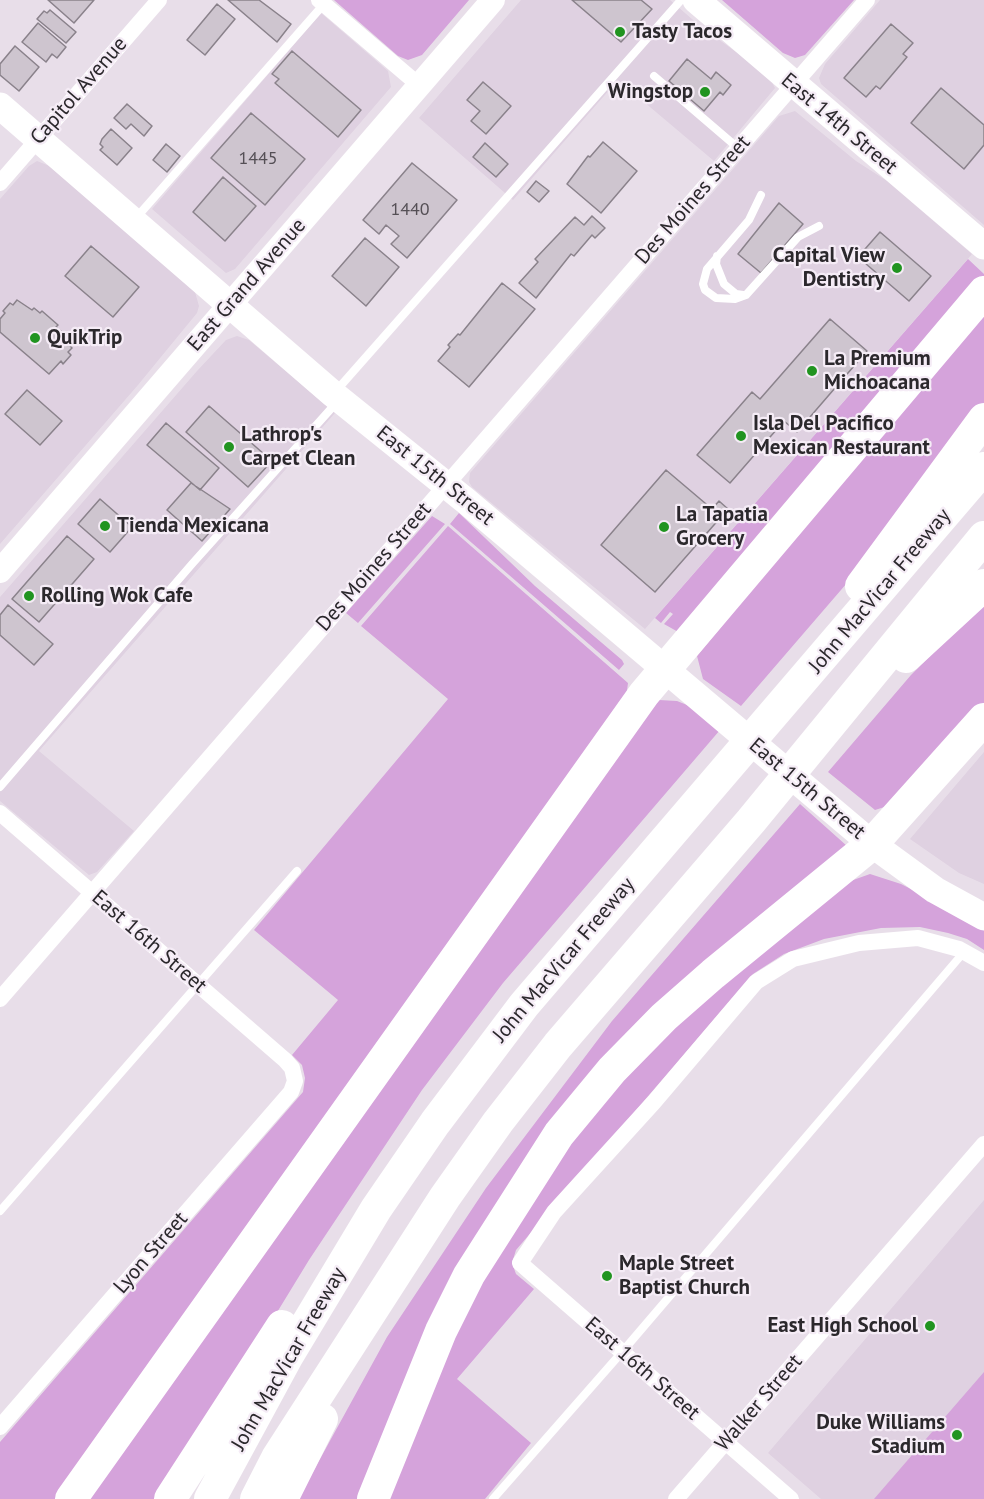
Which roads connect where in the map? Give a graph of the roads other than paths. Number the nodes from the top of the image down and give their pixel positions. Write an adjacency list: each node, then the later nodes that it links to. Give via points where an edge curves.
1 (159, 0): 11 (street, Capitol Avenue)
2 (493, 0): 9 (main road, East Grand Avenue)
3 (681, 0): 22 (lane)
4 (696, 0): 8 (main road, East 14th Street)
5 (867, 0): 8 (street, Des Moines Street)
6 (322, 2): 9 (street); 15 (lane)
7 (654, 76): 12 (lane)
8 (793, 84): 12 (street, Des Moines Street); 17 (main road, East 14th Street)
9 (420, 86): 21 (main road, East Grand Avenue)
10 (0, 106): 11 (main road, East 15th Street)
11 (38, 139): 13 (street, Capitol Avenue); 15 (main road, East 15th Street)
12 (738, 148): 25 (street, Des Moines Street)
13 (0, 183)
14 (761, 195): 18 (lane, via 749,220)
15 (134, 220): 21 (main road, East 15th Street)
16 (819, 226): 20 (lane, via 798,237)
17 (984, 246)
18 (717, 256): 20 (lane, via 719,274 729,291); 20 (lane, via 707,269 705,290 725,300)
19 (984, 292): 29 (highway)
20 (746, 295)
21 (230, 304): 22 (main road, East 15th Street); 27 (main road, East Grand Avenue)
22 (336, 396): 25 (main road, East 15th Street); 33 (lane)
23 (984, 419): 30 (highway, via 878,560)
24 (984, 468): 30 (highway, John MacVicar Freeway)
25 (446, 484): 29 (main road, East 15th Street); 37 (street, Des Moines Street)
26 (984, 537): 31 (highway, John MacVicar Freeway)
27 (0, 571)
28 (984, 585): 31 (highway)
29 (664, 669): 35 (main road, East 15th Street); 51 (highway, via 608,742)
30 (796, 688): 45 (highway, John MacVicar Freeway, via 524,1005)
31 (842, 712): 47 (highway, John MacVicar Freeway, via 558,1045 498,1122)
32 (984, 719): 35 (highway)
33 (0, 787)
34 (0, 813): 37 (street, East 16th Street)
35 (872, 844): 38 (main road, East 15th Street, via 935,890); 56 (highway, via 664,1017 612,1070 559,1134 469,1275 425,1369)
36 (297, 871): 41 (lane)
37 (92, 892): 41 (street, East 16th Street); 42 (street, Des Moines Street)
38 (984, 916)
39 (964, 952): 40 (street); 48 (lane); 48 (street, East 16th Street, via 918,938 859,943 793,959 756,982 554,1212 520,1263)
40 (984, 963)
41 (197, 984): 43 (street, East 16th Street, via 285,1060); 46 (lane)
42 (0, 999)
43 (294, 1075): 49 (street, Lyon Street, via 291,1092)
44 (984, 1144): 50 (street, Walker Street)
45 (376, 1209): 52 (highway, via 314,1278); 53 (highway, John MacVicar Freeway, via 287,1357)
46 (0, 1211)
47 (420, 1237): 54 (highway, John MacVicar Freeway, via 277,1458); 55 (highway)
48 (622, 1352): 50 (street, East 16th Street); 57 (lane)
49 (0, 1427)
50 (725, 1442): 58 (street, Walker Street); 59 (street, East 16th Street)
51 (71, 1499)
52 (170, 1499)
53 (210, 1499)
54 (256, 1499)
55 (282, 1499)
56 (373, 1499)
57 (493, 1499)
58 (676, 1499)
59 (791, 1499)

